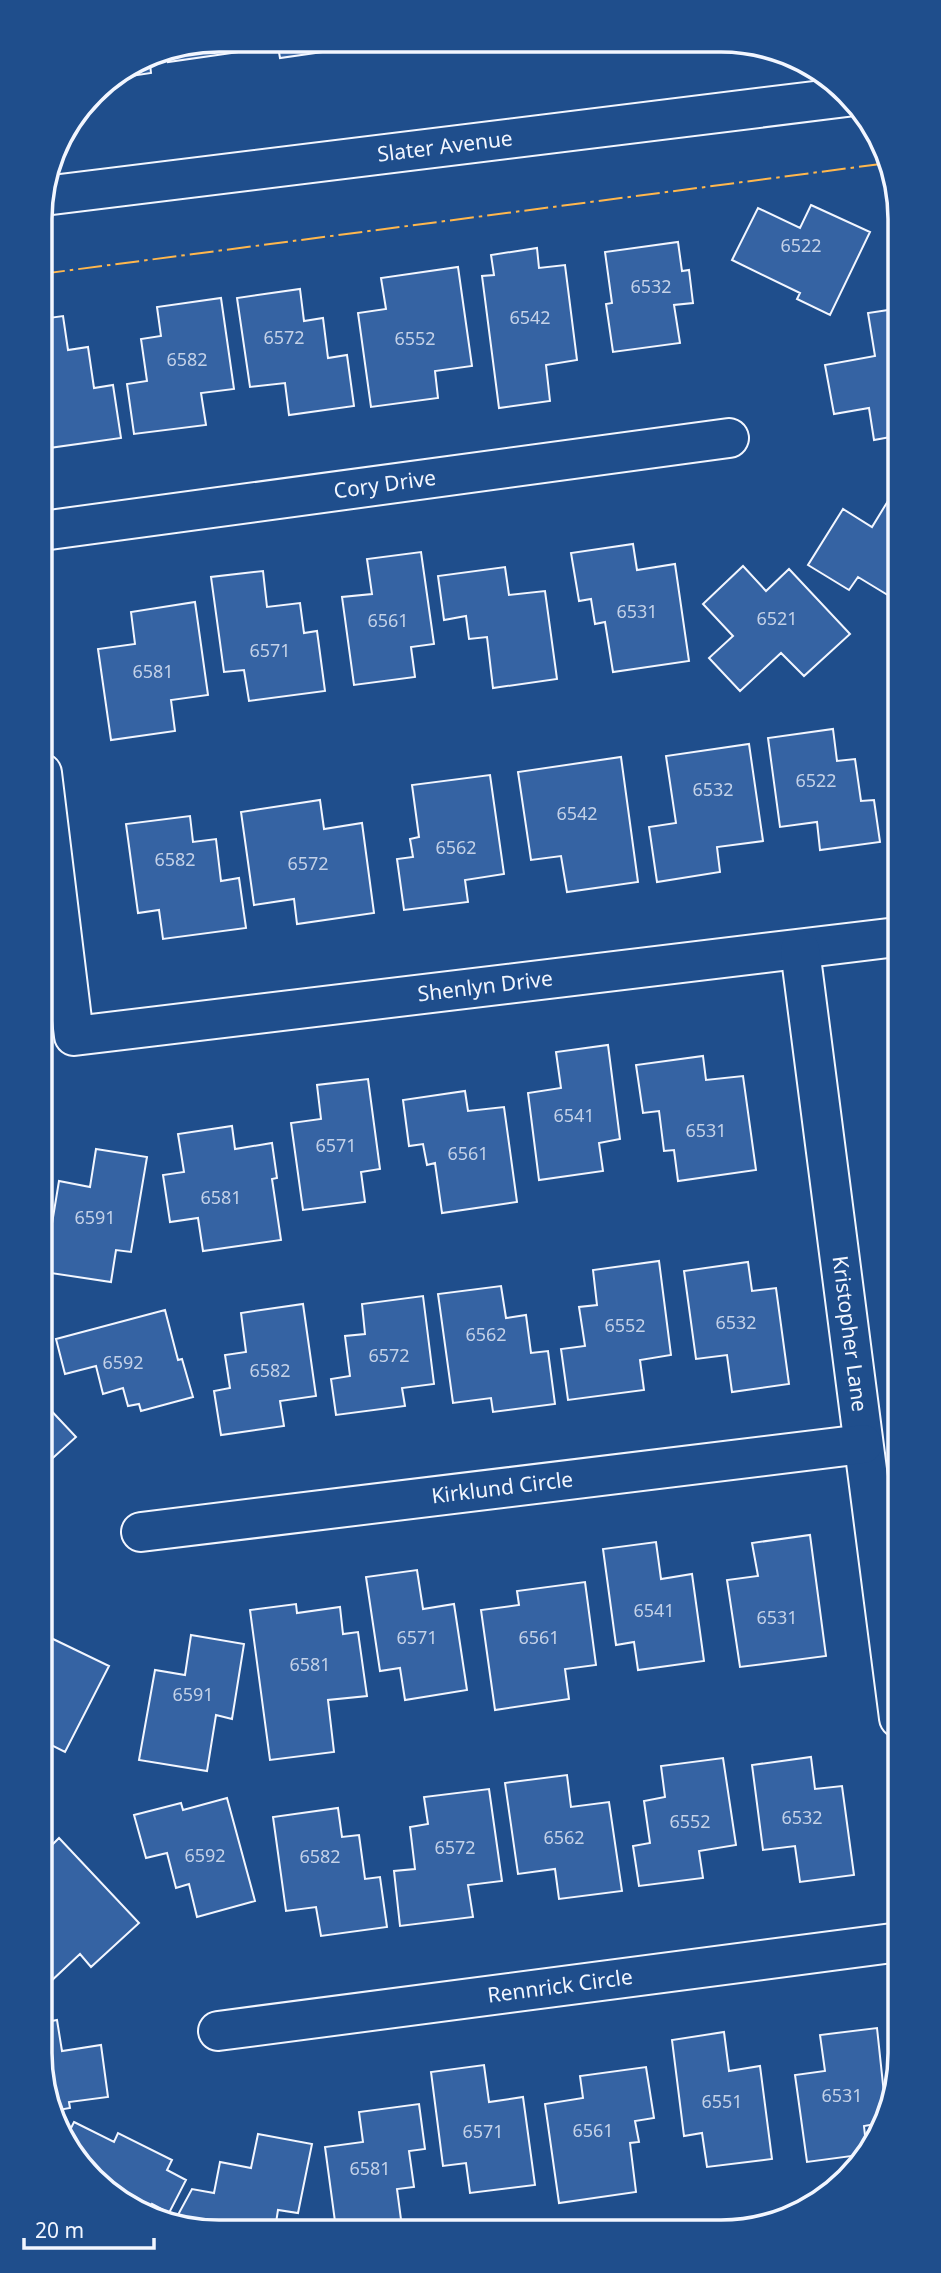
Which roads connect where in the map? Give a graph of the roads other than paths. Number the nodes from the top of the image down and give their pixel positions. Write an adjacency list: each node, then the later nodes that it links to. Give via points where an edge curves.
1 (836, 98): 2 (street, Slater Avenue)
2 (55, 195)
3 (729, 438): 4 (street, Cory Drive)
4 (53, 530)
5 (53, 861): 7 (street, Shenlyn Drive, via 74,1036)
6 (888, 938): 7 (street, Shenlyn Drive)
7 (800, 950): 8 (street, Kristopher Lane)
8 (863, 1444): 9 (street, Kirklund Circle); 10 (street, Kristopher Lane)
9 (141, 1532)
10 (888, 1634)
11 (888, 1944): 12 (street, Rennrick Circle)
12 (218, 2031)

